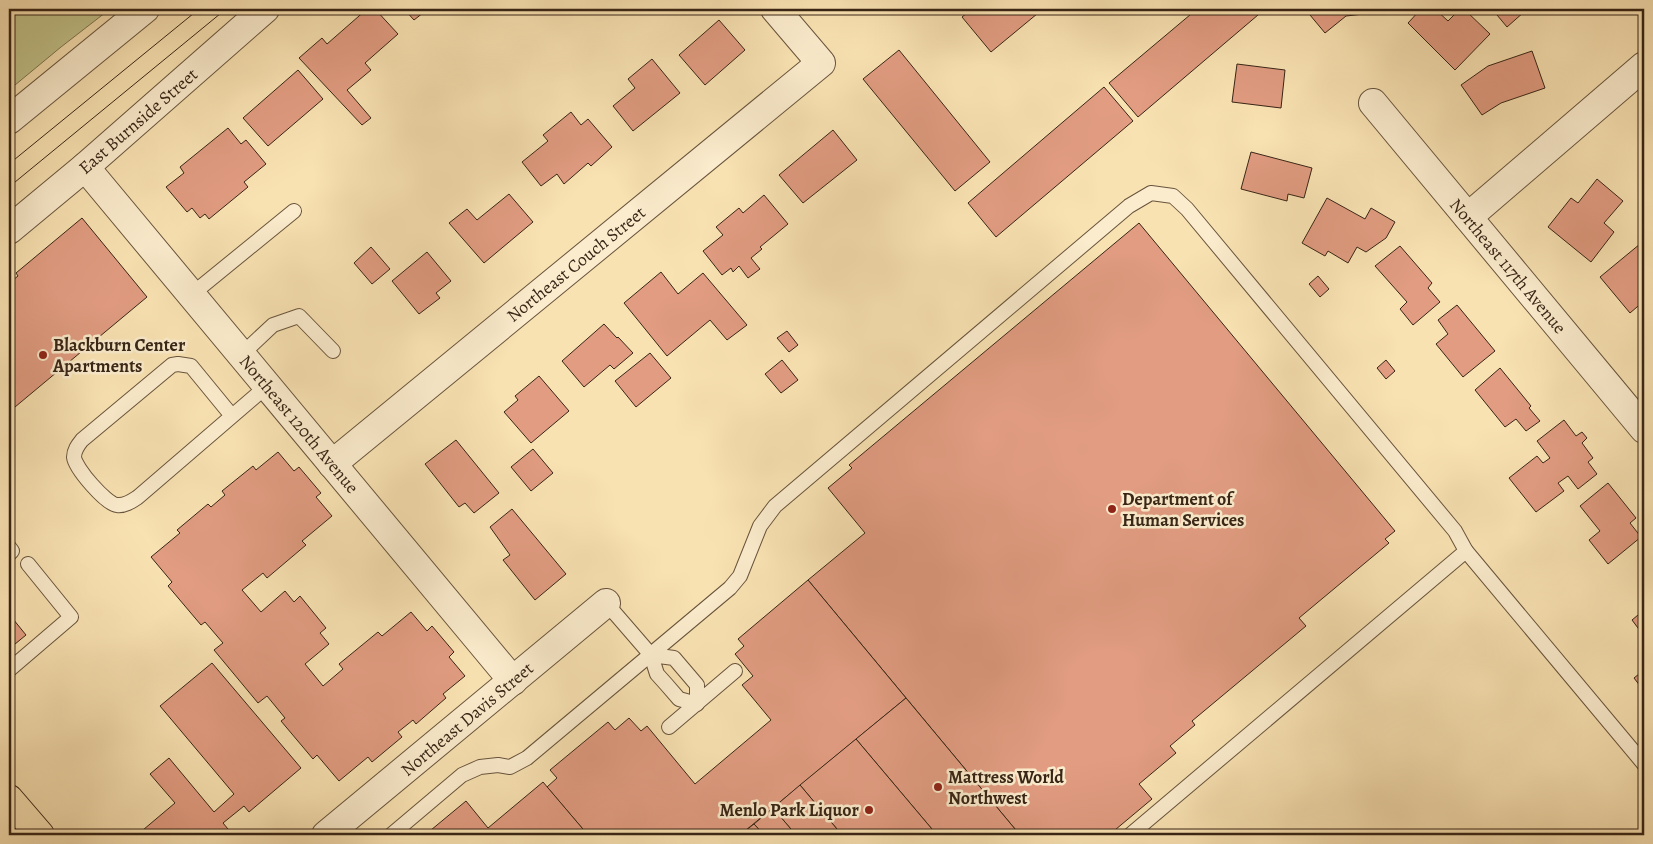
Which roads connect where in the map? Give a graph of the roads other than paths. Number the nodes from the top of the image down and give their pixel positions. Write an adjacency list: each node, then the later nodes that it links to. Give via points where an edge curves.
1 (144, 9): 6 (street)
2 (265, 9): 7 (street, East Burnside Street)
3 (775, 9): 17 (street, Northeast Couch Street, via 821,63)
4 (1644, 66): 9 (street)
5 (1373, 103): 9 (street, Northeast 117th Avenue)
6 (9, 120)
7 (85, 168): 10 (street, East Burnside Street); 11 (street, Northeast 120th Avenue)
8 (294, 211): 11 (lane)
9 (1468, 218): 16 (street, Northeast 117th Avenue)
10 (9, 230)
11 (191, 295): 13 (street, Northeast 120th Avenue)
12 (333, 351): 13 (lane, via 299,316 273,324)
13 (241, 355): 14 (street, Northeast 120th Avenue)
14 (267, 386): 15 (lane); 17 (street, Northeast 120th Avenue)
15 (232, 416): 15 (lane, via 191,366 172,365 82,440 75,449 74,457 77,467 108,502 117,505 129,503)
16 (1644, 429)
17 (332, 464): 26 (street, Northeast 120th Avenue)
18 (9, 547): 20 (lane, via 12,551)
19 (1466, 551): 23 (lane, via 1455,530 1187,210 1173,196 1151,193 1129,206 776,506 760,526 740,576 730,588); 29 (lane); 34 (lane)
20 (9, 554)
21 (28, 564): 24 (lane, via 71,617)
22 (606, 603): 23 (lane); 26 (street, Northeast Davis Street)
23 (651, 655): 27 (lane, via 657,674 679,699); 27 (lane, via 674,658 697,685); 33 (lane, via 527,758 510,767 480,767 462,775)
24 (9, 670)
25 (735, 672): 27 (lane)
26 (514, 681): 32 (street, Northeast Davis Street)
27 (697, 704): 28 (lane)
28 (669, 727)
29 (1644, 764)
30 (9, 799): 31 (main road)
31 (40, 835)
32 (326, 835)
33 (391, 835)
34 (1130, 835)

